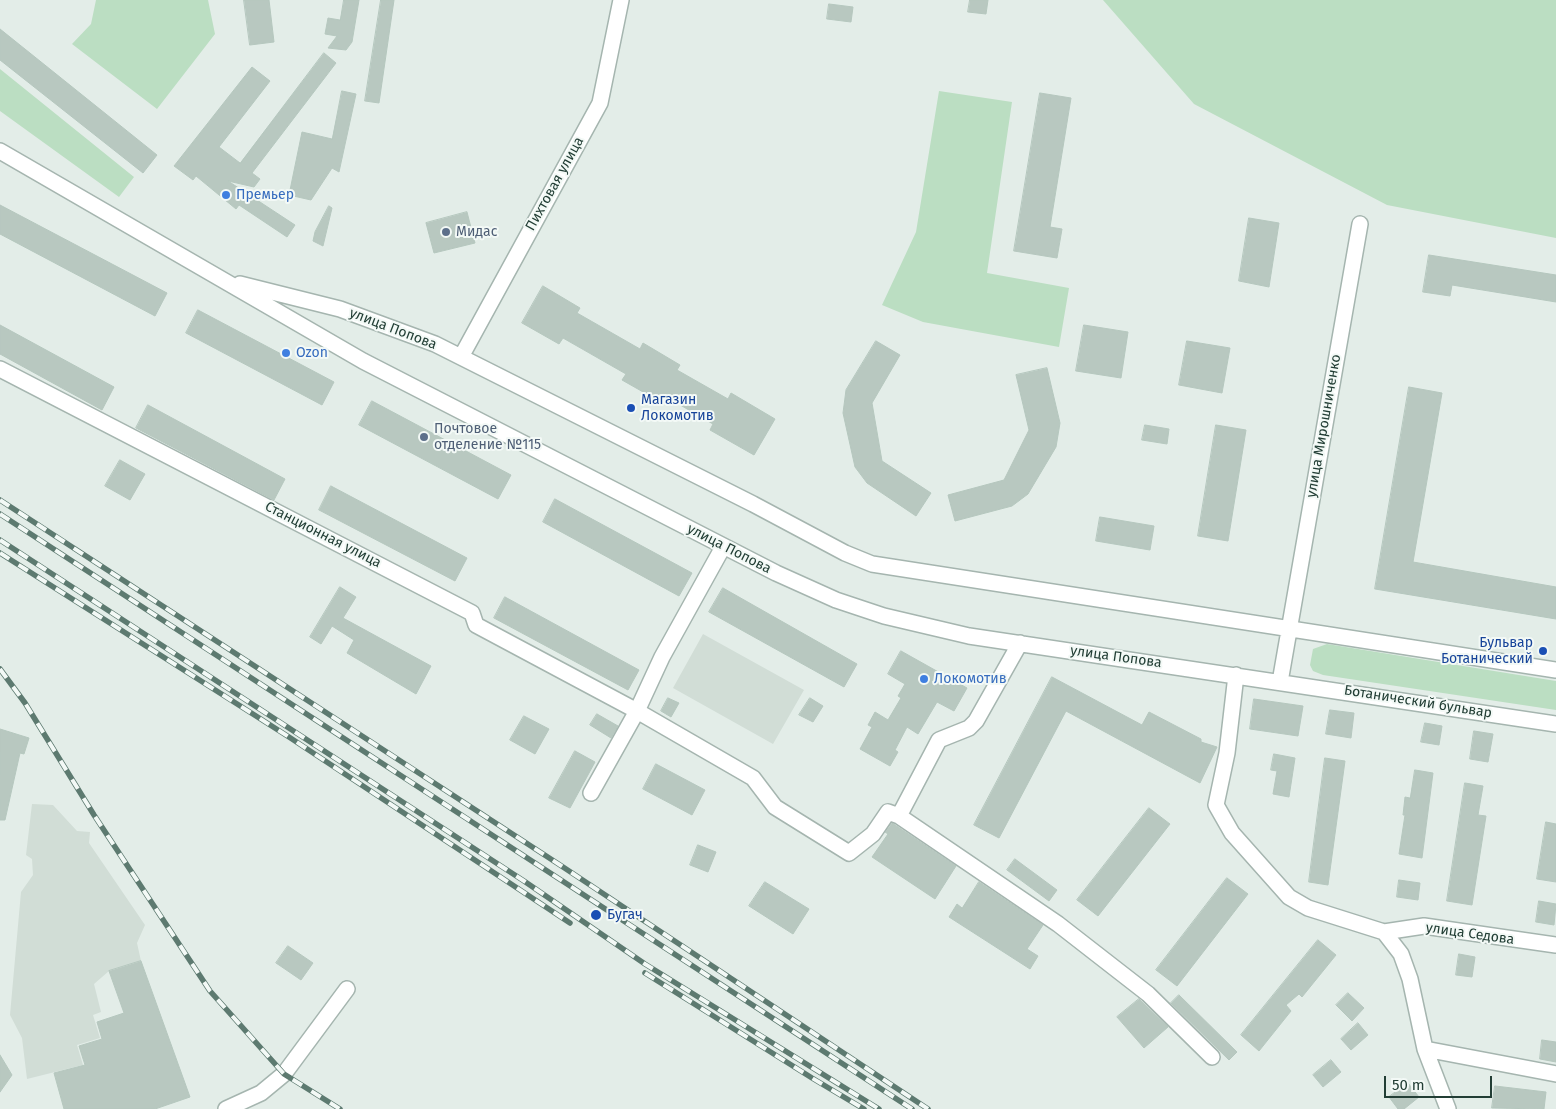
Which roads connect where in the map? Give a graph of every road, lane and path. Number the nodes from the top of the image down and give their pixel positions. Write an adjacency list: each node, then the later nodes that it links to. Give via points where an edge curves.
1 (622, 0): 5 (street, Пихтовая улица, via 600,103)
2 (0, 151): 4 (street, улица Попова)
3 (1360, 224): 8 (street, улица Мирошниченко)
4 (225, 281): 5 (street, улица Попова, via 340,309); 7 (street, улица Попова, via 363,362)
5 (462, 357): 8 (street, улица Попова, via 872,564)
6 (0, 369): 13 (street, Станционная улица, via 472,612 476,625)
7 (723, 546): 9 (street, улица Попова, via 820,593 884,616); 13 (street, via 662,657)
8 (1289, 628): 10 (street); 12 (street, улица Мирошниченко)
9 (1020, 644): 11 (street, улица Попова); 16 (street, via 976,721 969,728 939,740)
10 (1556, 670)
11 (1236, 675): 12 (street, улица Попова); 17 (street, via 1227,754 1216,805 1232,833 1289,897 1308,908)
12 (1280, 682): 14 (street, Ботанический бульвар)
13 (637, 711): 15 (street); 16 (street, Станционная улица, via 752,778 775,807 849,853 873,834 888,812)
14 (1556, 724)
15 (591, 793)
16 (900, 816): 21 (street, via 1058,924 1148,994)
17 (1384, 932): 18 (street, улица Седова, via 1424,926); 20 (street, via 1400,954 1410,979)
18 (1556, 946)
19 (347, 989): 23 (street, via 284,1074 261,1093)
20 (1425, 1049): 22 (street); 24 (street)
21 (1212, 1057)
22 (1556, 1074)
23 (226, 1109)
24 (1448, 1109)

